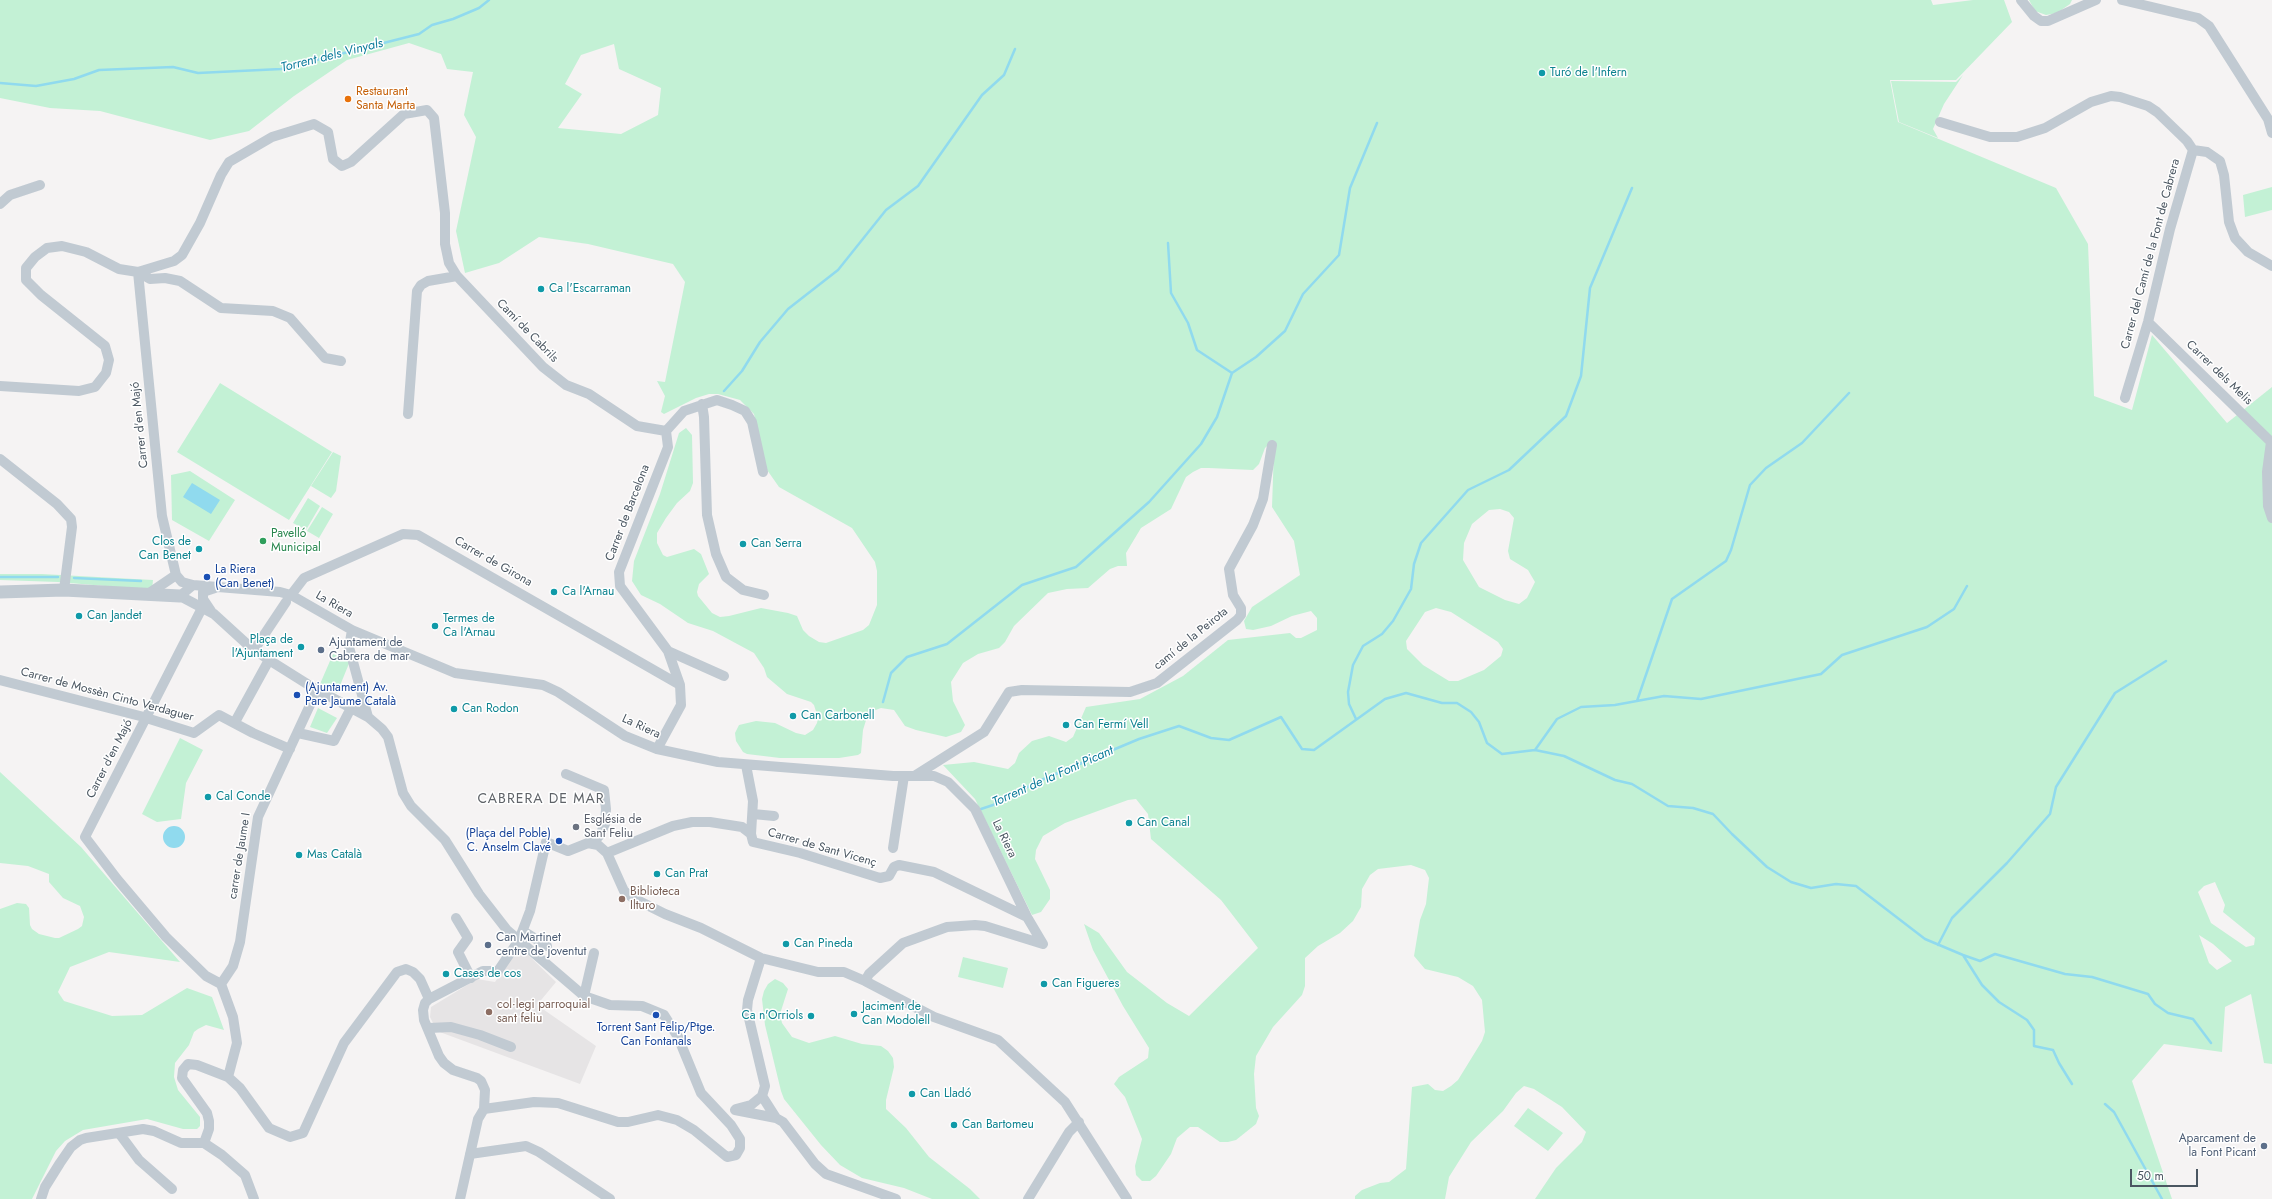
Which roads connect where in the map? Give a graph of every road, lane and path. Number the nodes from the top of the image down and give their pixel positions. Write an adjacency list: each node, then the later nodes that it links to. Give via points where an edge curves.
1 (2021, 0): 2 (street, via 2041,21 2048,21)
2 (2096, 0)
3 (2122, 0): 5 (street, via 2198,18 2209,26 2268,119)
4 (1940, 122): 6 (street, via 1990,137 2016,137 2045,128 2091,102 2111,96 2148,106 2187,140)
5 (2272, 133)
6 (2193, 150): 9 (street, Carrer del Camí de la Font de Cabrera, via 2207,152 2220,161 2229,222 2235,238 2248,252); 12 (street, Carrer del Camí de la Font de Cabrera, via 2170,228)
7 (40, 185): 8 (street, via 10,195)
8 (0, 204)
9 (2272, 266)
10 (138, 272): 11 (street, Camí de Cabrils, via 174,261 182,255 229,162 272,137 314,124 328,132 333,159 342,166 352,162 404,114 427,110 434,118 445,213 446,250 449,263); 13 (street, via 150,279 180,281 221,308 273,310 290,318 325,358); 14 (street, via 119,269 86,252 62,246 47,248 35,257 26,268 26,280 41,296 106,346 109,360 106,373 95,387 79,391); 24 (street, Carrer d'en Majó, via 162,516)
11 (457, 276): 17 (street, via 428,282 421,285 417,291); 18 (street, Camí de Cabrils, via 549,372 566,384 589,394 637,426)
12 (2148, 322): 15 (street, Carrer del Camí de la Font de Cabrera); 19 (street, Carrer dels Melis)
13 (341, 361)
14 (0, 386)
15 (2125, 398)
16 (702, 404): 18 (street, via 684,411); 22 (street, via 717,400 745,411 752,422); 32 (street, via 707,515 716,554 726,577 743,590)
17 (408, 414)
18 (666, 431): 39 (street, Carrer de Barcelona, via 668,447 619,572 620,586)
19 (2272, 443): 23 (street, via 2267,472 2268,506)
20 (1272, 445): 54 (street, camí de la Peirota, via 1263,499 1253,525 1229,569 1234,595 1241,608 1241,615 1237,620 1157,683 1130,692 1009,692 984,732)
21 (0, 459): 27 (street, via 57,504 71,519)
22 (763, 472)
23 (2272, 518)
24 (176, 575): 25 (street); 26 (street, via 182,582)
25 (166, 580): 30 (street); 31 (street)
26 (193, 585): 28 (street, La Riera); 33 (street)
27 (64, 587): 29 (street); 30 (street)
28 (224, 587): 34 (street, La Riera, via 280,592); 36 (street, via 203,592 203,599)
29 (0, 592)
30 (148, 594): 31 (street)
31 (166, 595): 33 (street)
32 (764, 595)
33 (180, 596): 35 (street)
34 (289, 599): 37 (street, La Riera); 38 (street, Carrer de Girona); 43 (street, Carrer de Girona, via 304,578 403,534 418,535)
35 (202, 608): 36 (street); 47 (street, Carrer d'en Majó)
36 (214, 614): 38 (street)
37 (352, 630): 46 (street, via 349,647); 51 (street, La Riera, via 455,673 544,685 626,736)
38 (254, 650): 40 (street)
39 (668, 651): 41 (street); 43 (street, Carrer de Barcelona)
40 (269, 660): 44 (street); 48 (street)
41 (724, 676)
42 (0, 680): 47 (street, Carrer de Mossèn Cinto Verdaguer)
43 (680, 686): 51 (street, Carrer de Barcelona, via 681,705)
44 (317, 690): 45 (street); 49 (street, carrer de Jaume I)
45 (351, 708): 46 (street); 49 (street, via 334,741)
46 (368, 717): 64 (street, via 388,737 403,793 411,806 445,840 500,922)
47 (145, 718): 48 (street, Carrer de Mossèn Cinto Verdaguer, via 194,733 219,715); 70 (street, Carrer d'en Majó, via 85,837 166,937 206,976)
48 (235, 722): 50 (street, Carrer de Mossèn Cinto Verdaguer)
49 (298, 734): 50 (street, carrer de Jaume I)
50 (290, 749): 70 (street, carrer de Jaume I, via 258,817 240,942 233,966)
51 (657, 749): 52 (street, La Riera, via 718,762)
52 (746, 765): 55 (street, La Riera); 56 (street)
53 (566, 774): 59 (street, via 604,790 605,824)
54 (916, 775): 55 (street, La Riera); 62 (street, La Riera, via 934,776 948,782 975,809)
55 (904, 776): 60 (street)
56 (753, 814): 57 (street); 58 (street)
57 (774, 816)
58 (751, 834): 61 (street, Carrer de Sant Vicenç, via 742,827 692,822 673,826); 62 (street, Carrer de Sant Vicenç, via 754,842 800,853 880,878 889,876 894,867 899,865 934,872)
59 (592, 844): 61 (street, via 598,845); 64 (street, via 574,846 568,851 546,842 532,906)
60 (893, 848)
61 (606, 853): 67 (street, via 624,891 634,898)
62 (1027, 917): 69 (street, La Riera, via 1043,944 985,926 947,927 903,943 869,974)
63 (456, 918): 68 (street, via 468,938 458,952)
64 (521, 935): 65 (street); 68 (street, via 498,971 484,971); 71 (street, via 530,950)
65 (547, 946)
66 (594, 953): 71 (street)
67 (761, 958): 69 (street, via 818,972 844,972); 76 (street, via 747,1010 763,1074 765,1086)
68 (472, 978): 72 (street)
69 (865, 981): 81 (street, via 934,1017 998,1040 1065,1102)
70 (221, 984): 75 (street, via 233,1017 237,1043)
71 (584, 996): 79 (street, via 610,1005 642,1006 664,1015 678,1036 701,1093)
72 (429, 999): 73 (street, via 423,1010 424,1020); 75 (street, via 420,979 413,972 406,969 397,972 344,1042 303,1132 290,1137 269,1128 240,1088)
73 (429, 1028): 74 (street, via 451,1027); 77 (street, via 439,1056 446,1065 481,1081 485,1090)
74 (511, 1047)
75 (228, 1077): 83 (street, via 191,1064 182,1072 182,1078 207,1113 209,1129)
76 (762, 1096): 78 (street, via 751,1105); 80 (street)
77 (484, 1109): 79 (street, via 534,1102 558,1103 618,1122 658,1115 677,1120 694,1130 727,1157 736,1155 740,1148 740,1139); 84 (street, via 478,1119)
78 (735, 1110): 79 (street); 80 (street)
79 (720, 1111)
80 (776, 1118): 90 (street, via 783,1122 815,1164 826,1174)
81 (1079, 1122): 91 (street, via 1069,1132); 92 (street)
82 (119, 1133): 83 (street, via 154,1130 181,1143); 85 (street, via 139,1160); 86 (street, via 80,1140 60,1163 45,1187)
83 (204, 1143): 87 (street, via 245,1175)
84 (470, 1154): 88 (street); 89 (street, via 526,1146)
85 (172, 1189)
86 (41, 1199)
87 (254, 1199)
88 (460, 1199)
89 (610, 1199)
90 (896, 1199)
91 (1028, 1199)
92 (1127, 1199)

